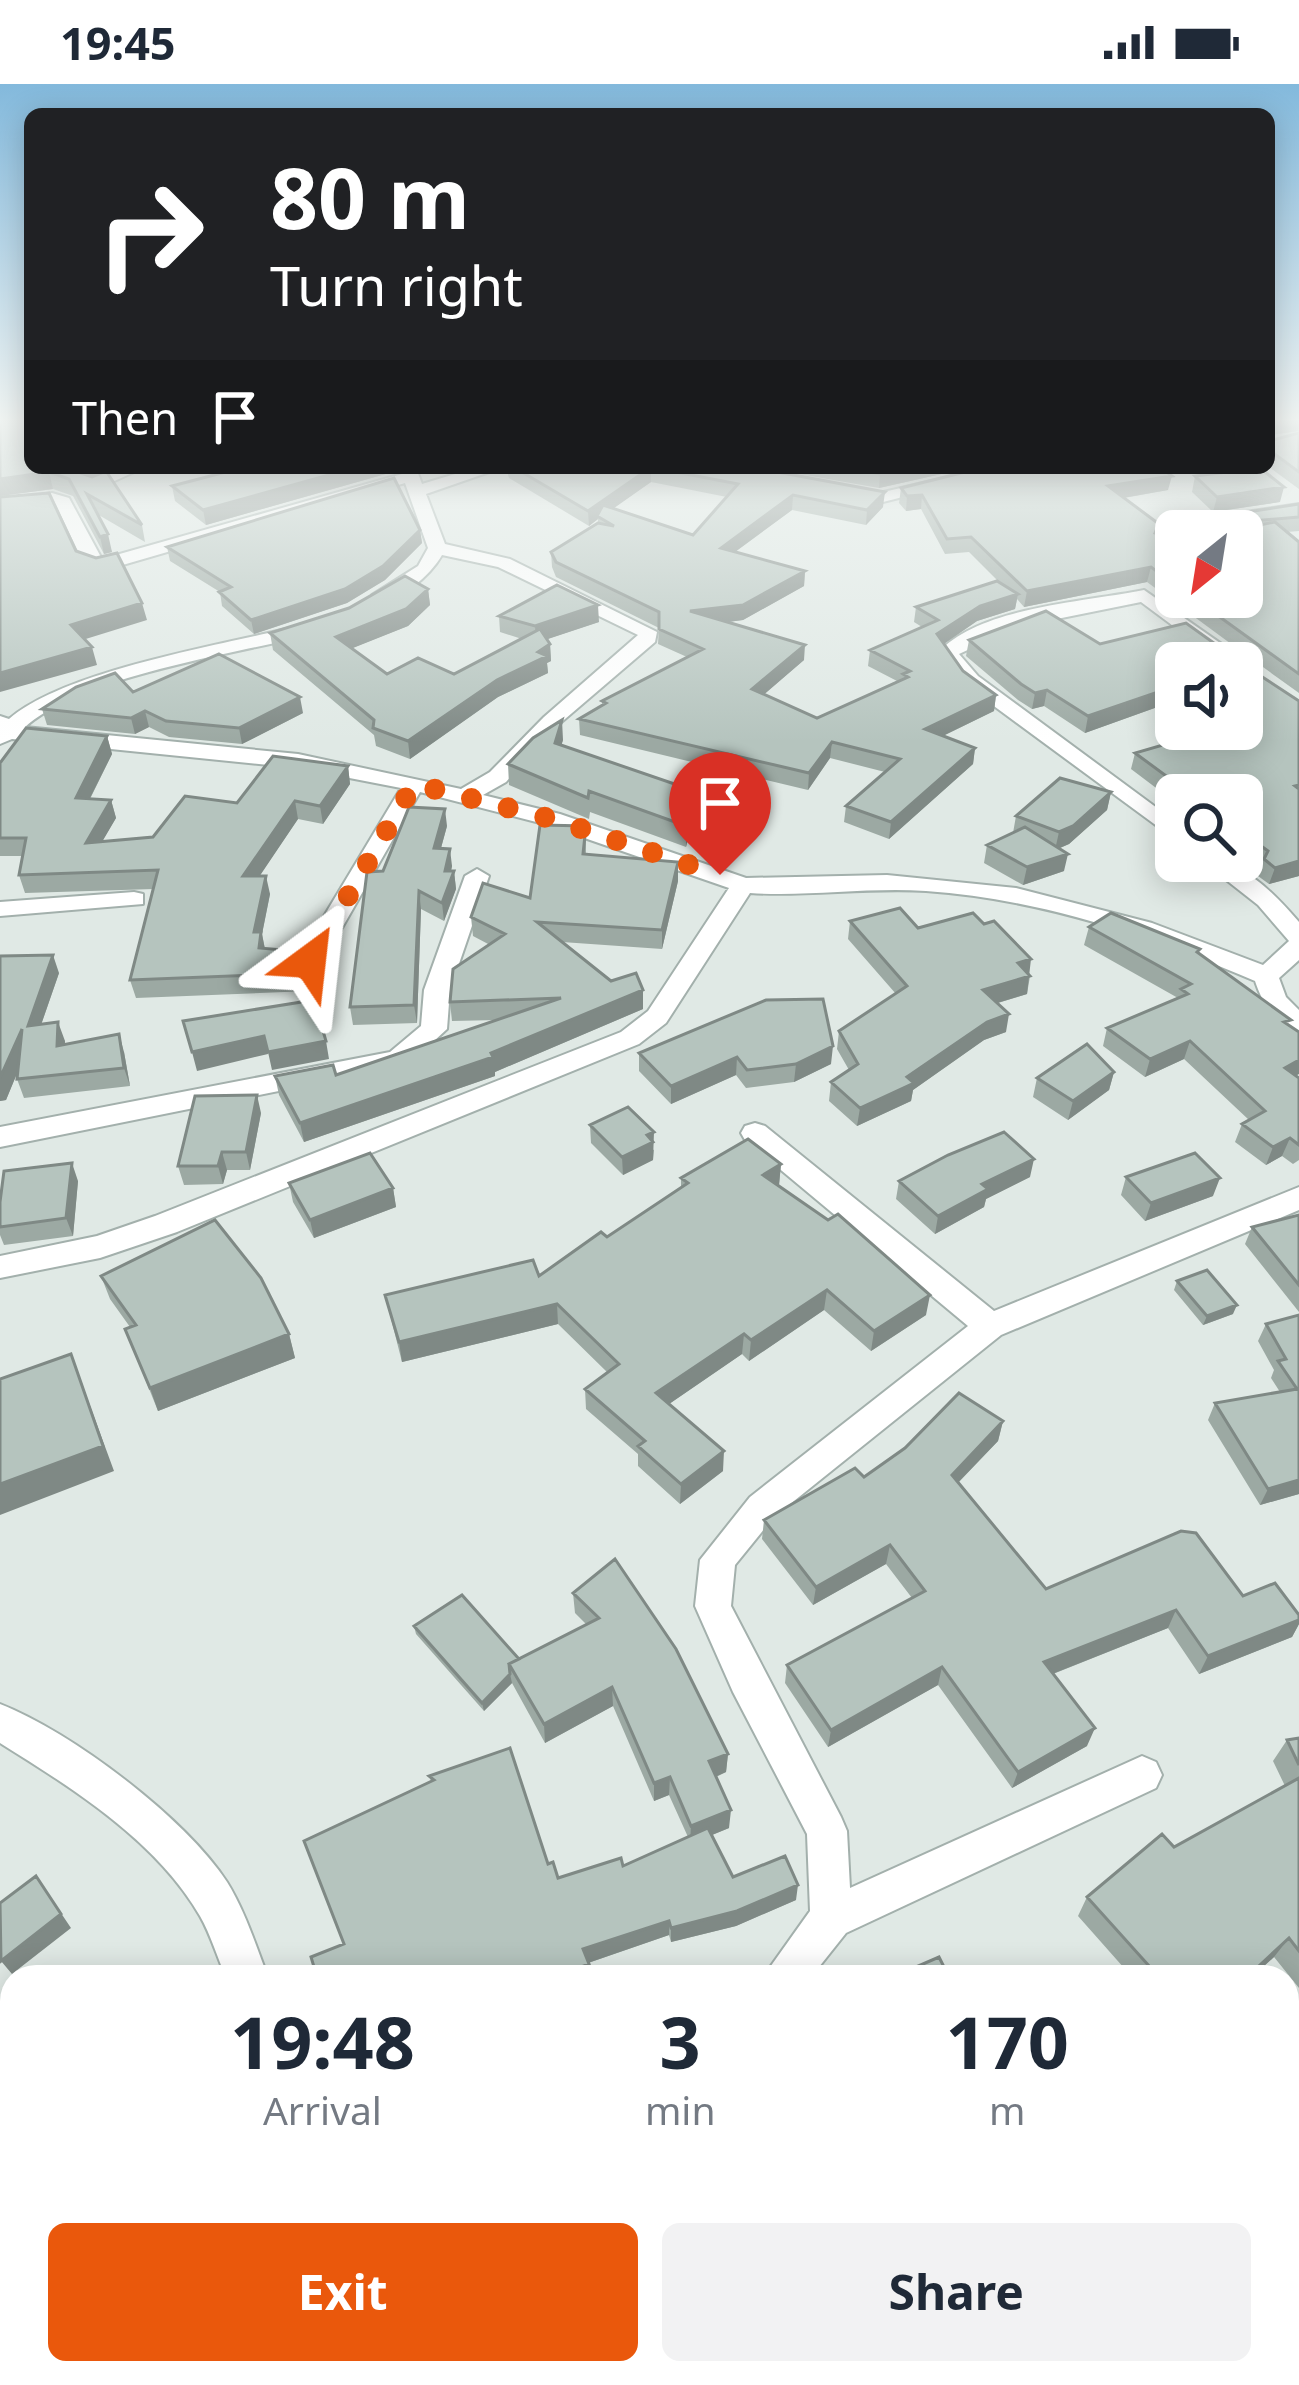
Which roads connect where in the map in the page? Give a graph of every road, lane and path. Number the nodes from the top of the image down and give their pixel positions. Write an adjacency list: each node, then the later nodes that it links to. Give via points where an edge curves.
1 (75, 527): 2 (street, via 91,562 102,565)
2 (227, 527)
3 (430, 527): 4 (street)
4 (437, 548): 6 (street, via 408,582 340,616 209,658 83,686); 8 (street, via 504,563 648,638 511,766)
5 (1207, 642): 9 (street, via 1144,596 1000,627 948,653 971,680)
6 (3, 731): 7 (street, via 298,760)
7 (414, 784): 8 (street); 16 (street)
8 (463, 796): 12 (street)
9 (1155, 817)
10 (477, 876): 20 (street, via 437,990 434,1029 398,1059)
11 (1243, 882): 15 (street)
12 (743, 885): 17 (street, via 925,884 1014,894 1127,923); 22 (street, via 657,1017 630,1038 166,1224)
13 (134, 899): 14 (street)
14 (0, 909)
15 (1299, 941): 17 (street)
16 (310, 961)
17 (1267, 976): 18 (street, via 1274,1000)
18 (1299, 1026)
19 (755, 1133): 23 (street)
20 (0, 1137)
21 (1299, 1198): 23 (street)
22 (0, 1267)
23 (990, 1326): 26 (street, via 762,1507 718,1560 713,1606 827,1831)
24 (0, 1722): 27 (street, via 58,1757 173,1850 213,1898)
25 (1142, 1775): 26 (street)
26 (830, 1918): 28 (street)
27 (242, 1965)
28 (793, 1965)

